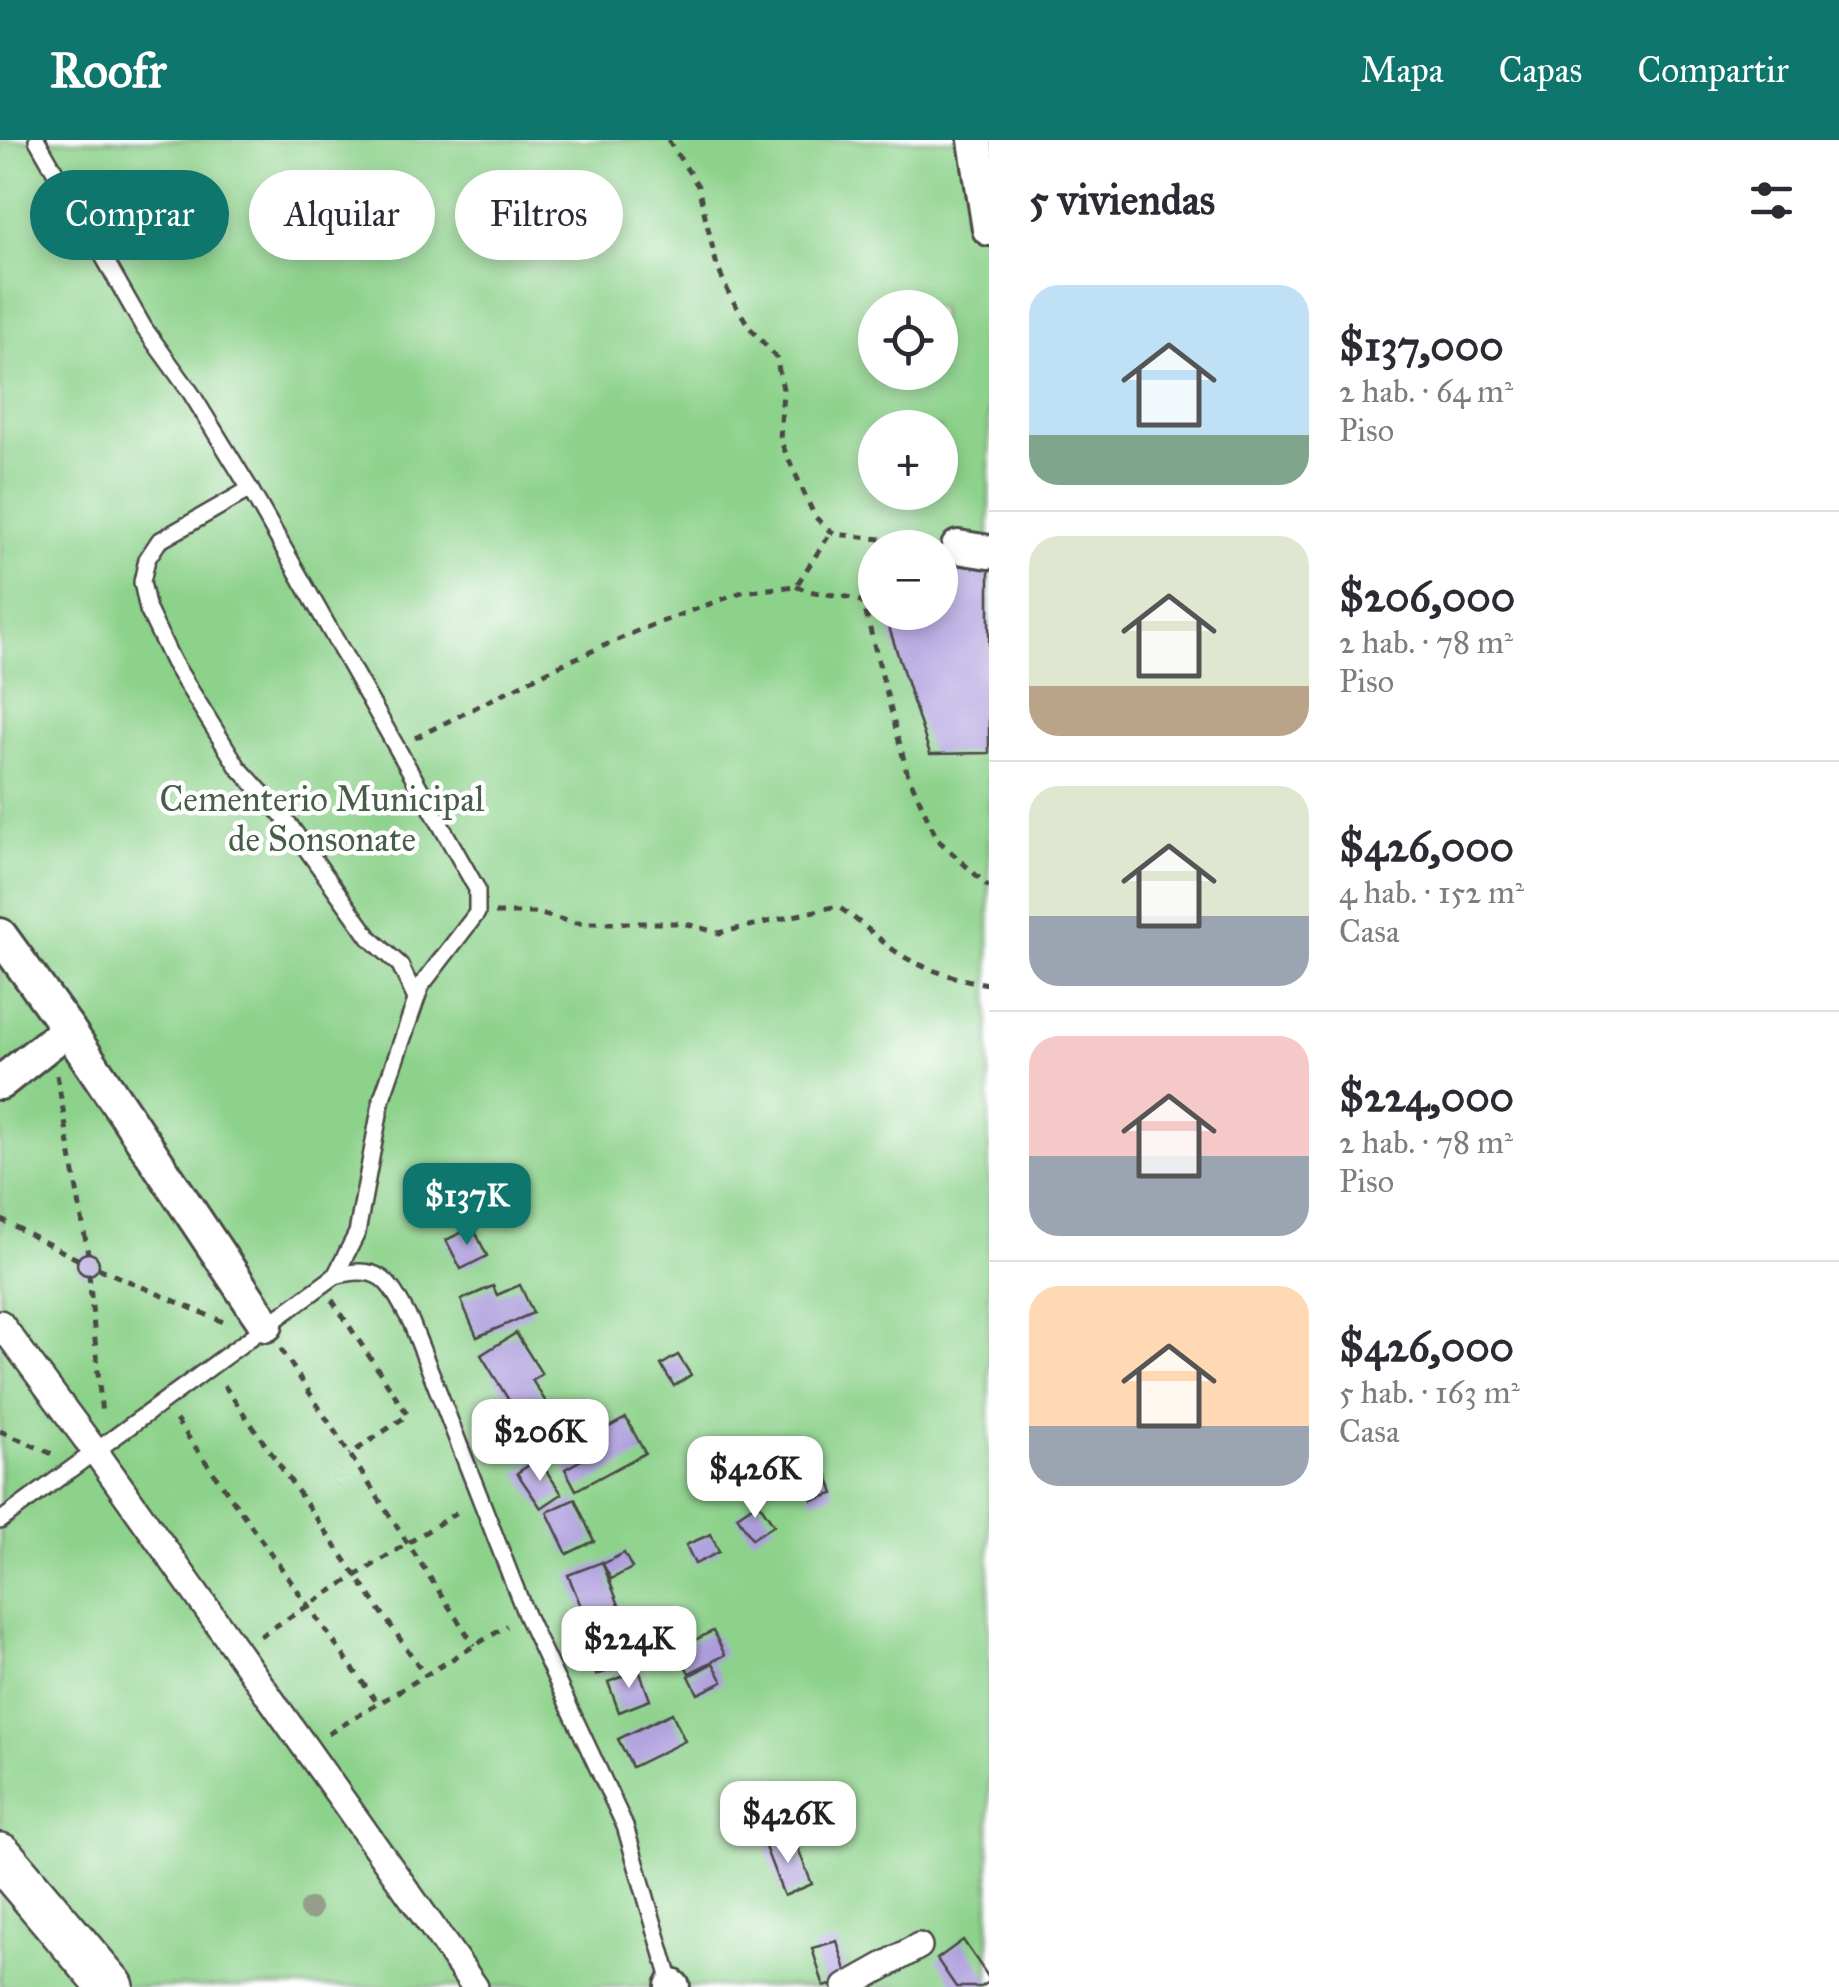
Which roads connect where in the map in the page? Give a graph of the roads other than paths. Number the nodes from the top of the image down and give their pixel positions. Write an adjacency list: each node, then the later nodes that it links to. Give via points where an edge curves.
1 (36, 140): 4 (lane, via 144,328)
2 (975, 140): 3 (street)
3 (989, 229)
4 (250, 488): 6 (lane, via 478,888 477,913); 6 (lane, via 159,541 142,582 148,610 238,767 294,830 370,938 400,965)
5 (0, 935): 7 (street)
6 (416, 998): 9 (lane, via 382,1098 357,1233)
7 (60, 1036): 8 (street); 11 (street)
8 (0, 1083)
9 (328, 1280): 11 (lane); 16 (lane, via 357,1270 374,1273 390,1284 411,1322 526,1614 626,1826)
10 (0, 1323): 12 (street)
11 (260, 1330): 12 (lane)
12 (92, 1453): 13 (lane); 18 (street)
13 (0, 1521)
14 (0, 1856): 17 (main road)
15 (919, 1946): 19 (street)
16 (673, 1986)
17 (110, 1987)
18 (475, 1987)
19 (846, 1987)

